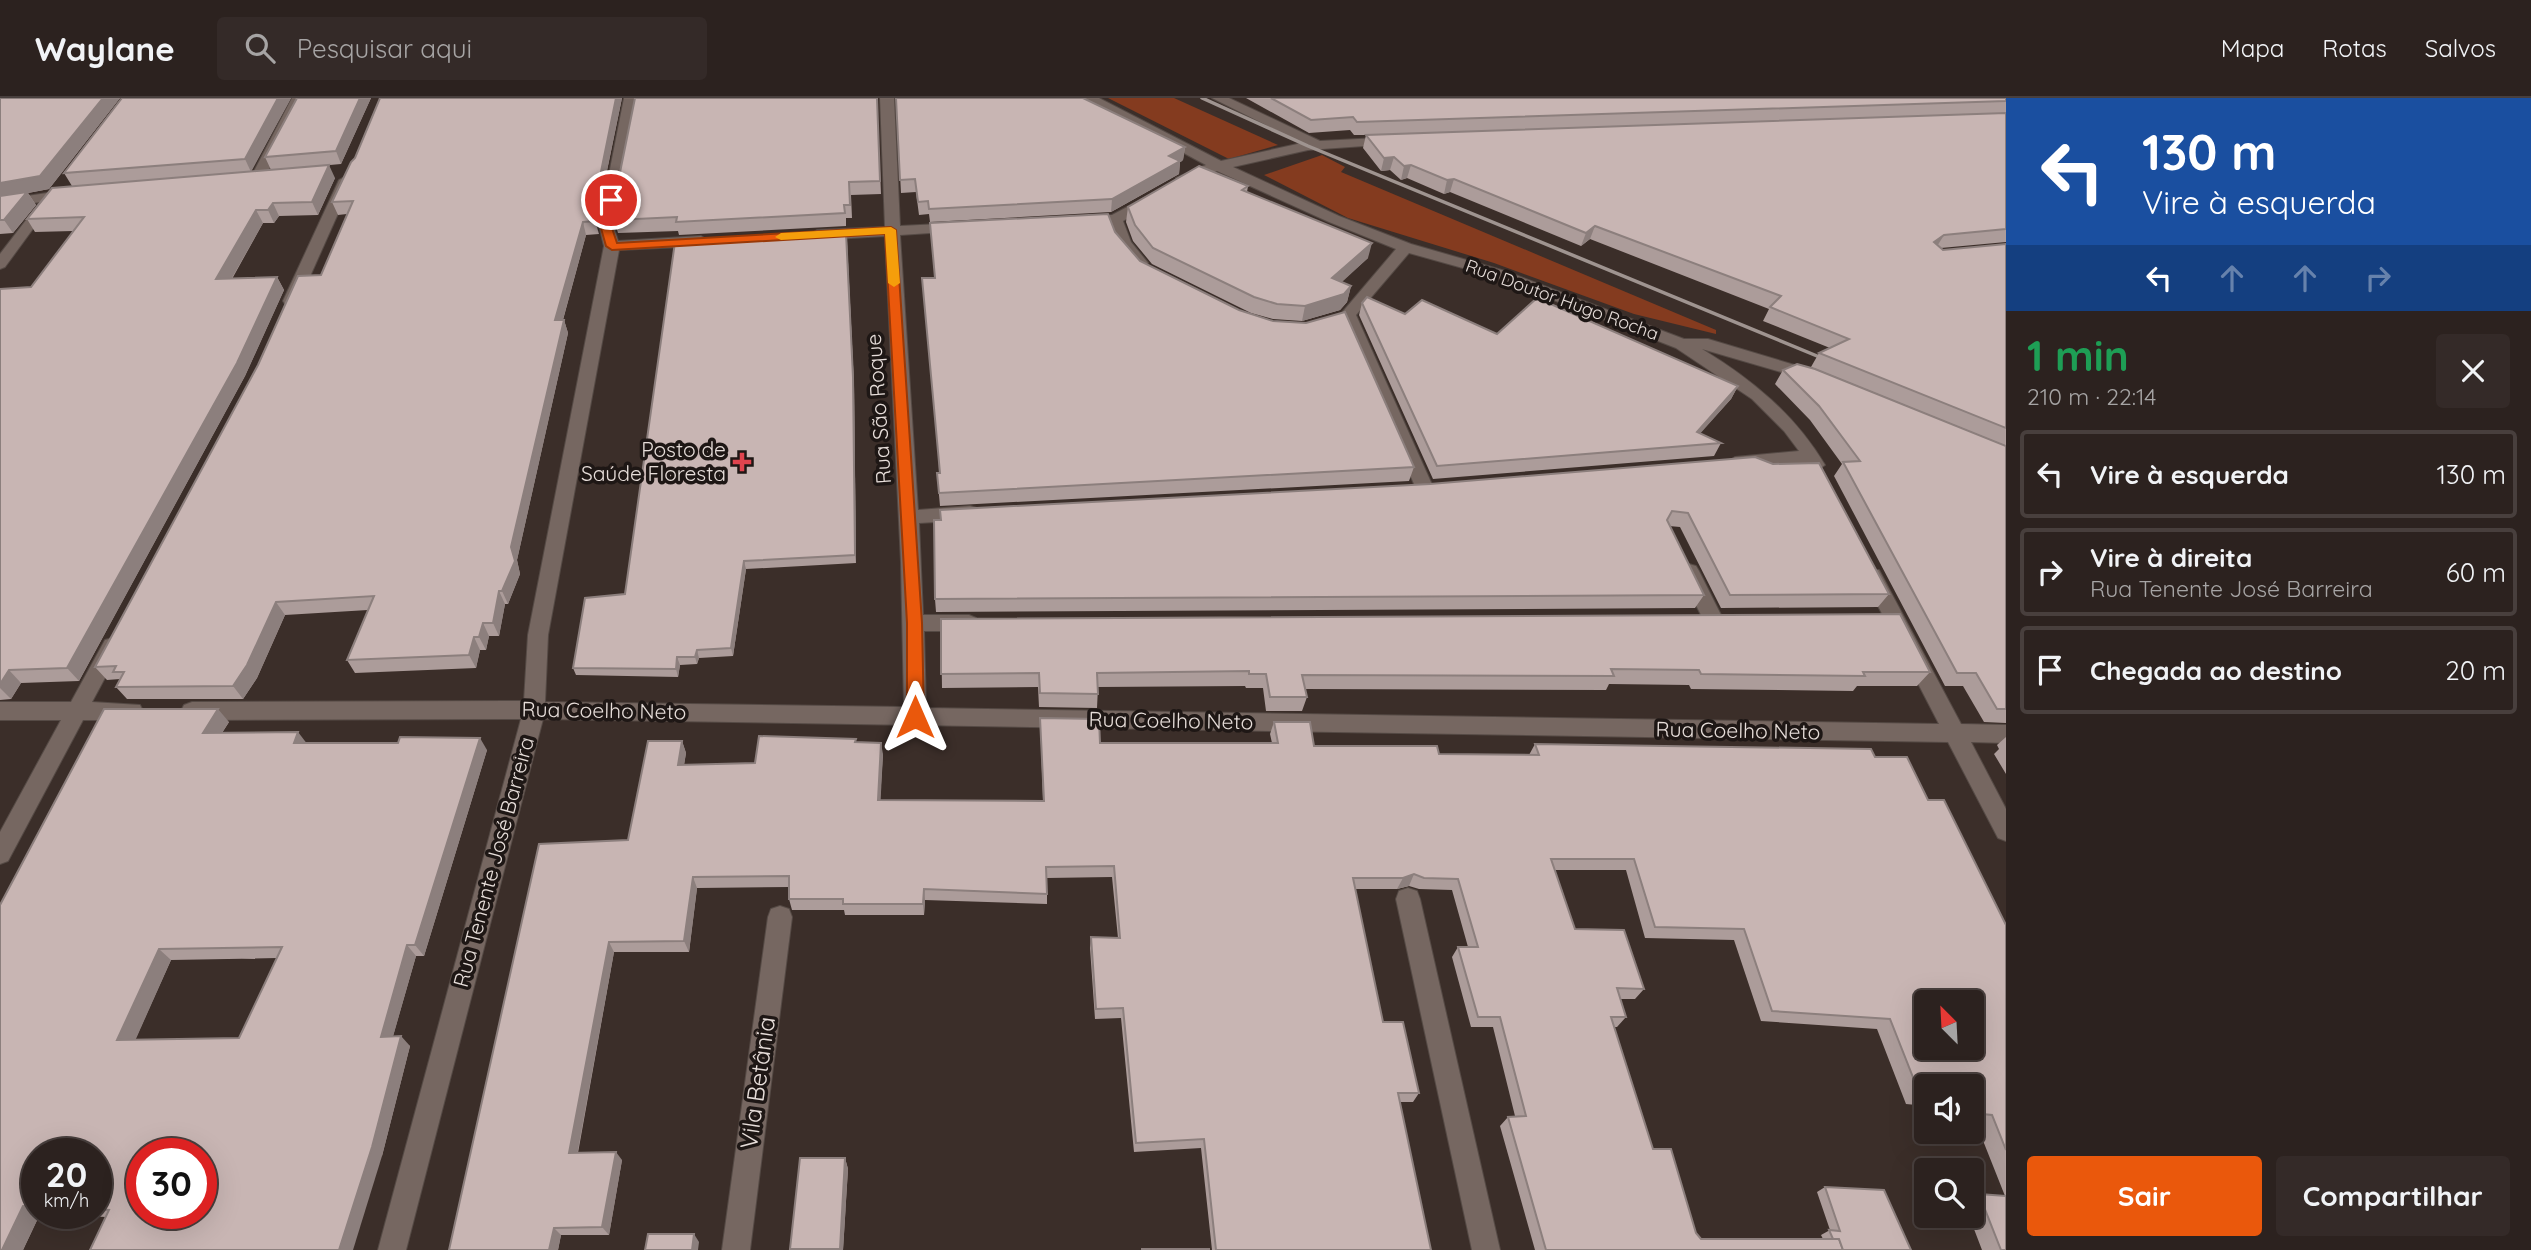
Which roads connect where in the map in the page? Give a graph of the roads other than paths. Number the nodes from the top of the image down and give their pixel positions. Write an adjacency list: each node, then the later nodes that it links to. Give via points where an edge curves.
1 (299, 98): 10 (street)
2 (631, 98): 20 (street, Rua Tenente José Barreira, via 606,225)
3 (887, 98): 17 (street, Rua São Roque)
4 (1089, 98): 8 (street, Rua Doutor Hugo Rocha)
5 (1219, 98): 7 (street)
6 (1406, 139): 7 (street)
7 (1317, 145): 8 (street)
8 (1219, 166): 14 (street, via 1201,170); 21 (street, Rua Doutor Hugo Rocha)
9 (345, 170): 24 (street)
10 (258, 177)
11 (59, 189): 12 (street); 13 (street); 22 (street)
12 (96, 191)
13 (0, 204)
14 (1115, 219): 15 (street); 23 (street, via 1124,243 1145,269)
15 (1062, 221)
16 (970, 226): 17 (street)
17 (891, 230): 18 (street); 32 (street, Rua São Roque)
18 (807, 235)
19 (723, 240): 20 (street)
20 (612, 246): 41 (street, Rua Tenente José Barreira, via 538,635)
21 (1406, 247): 25 (street, Rua Doutor Hugo Rocha, via 1500,274); 30 (street, via 1343,317)
22 (1, 262)
23 (1157, 275)
24 (283, 316)
25 (1682, 344): 26 (street, Rua Doutor Hugo Rocha, via 1708,344); 27 (street, via 1774,407)
26 (1826, 382)
27 (1812, 456): 28 (street); 29 (street)
28 (1715, 464)
29 (1825, 481)
30 (1425, 489)
31 (993, 512): 32 (street)
32 (909, 517): 38 (street, Rua São Roque)
33 (1863, 556): 36 (street)
34 (1683, 558): 37 (street, via 1720,619)
35 (1867, 618): 36 (street)
36 (1895, 618): 45 (street)
37 (1685, 620)
38 (915, 623): 39 (street); 44 (street, Rua São Roque)
39 (985, 623)
40 (122, 628): 43 (street)
41 (534, 710): 43 (street, Rua Coelho Neto); 44 (street, Rua Coelho Neto); 51 (street, Rua Tenente José Barreira)
42 (0, 711): 43 (street, Rua Coelho Neto)
43 (77, 711): 48 (street)
44 (915, 717): 45 (street, Rua Coelho Neto)
45 (1956, 734): 46 (street, Rua Coelho Neto); 47 (street)
46 (2006, 734)
47 (2006, 831)
48 (0, 854)
49 (1408, 899): 53 (street)
50 (780, 917): 52 (street, Vila Betânia)
51 (392, 1250)
52 (736, 1250)
53 (1486, 1250)

